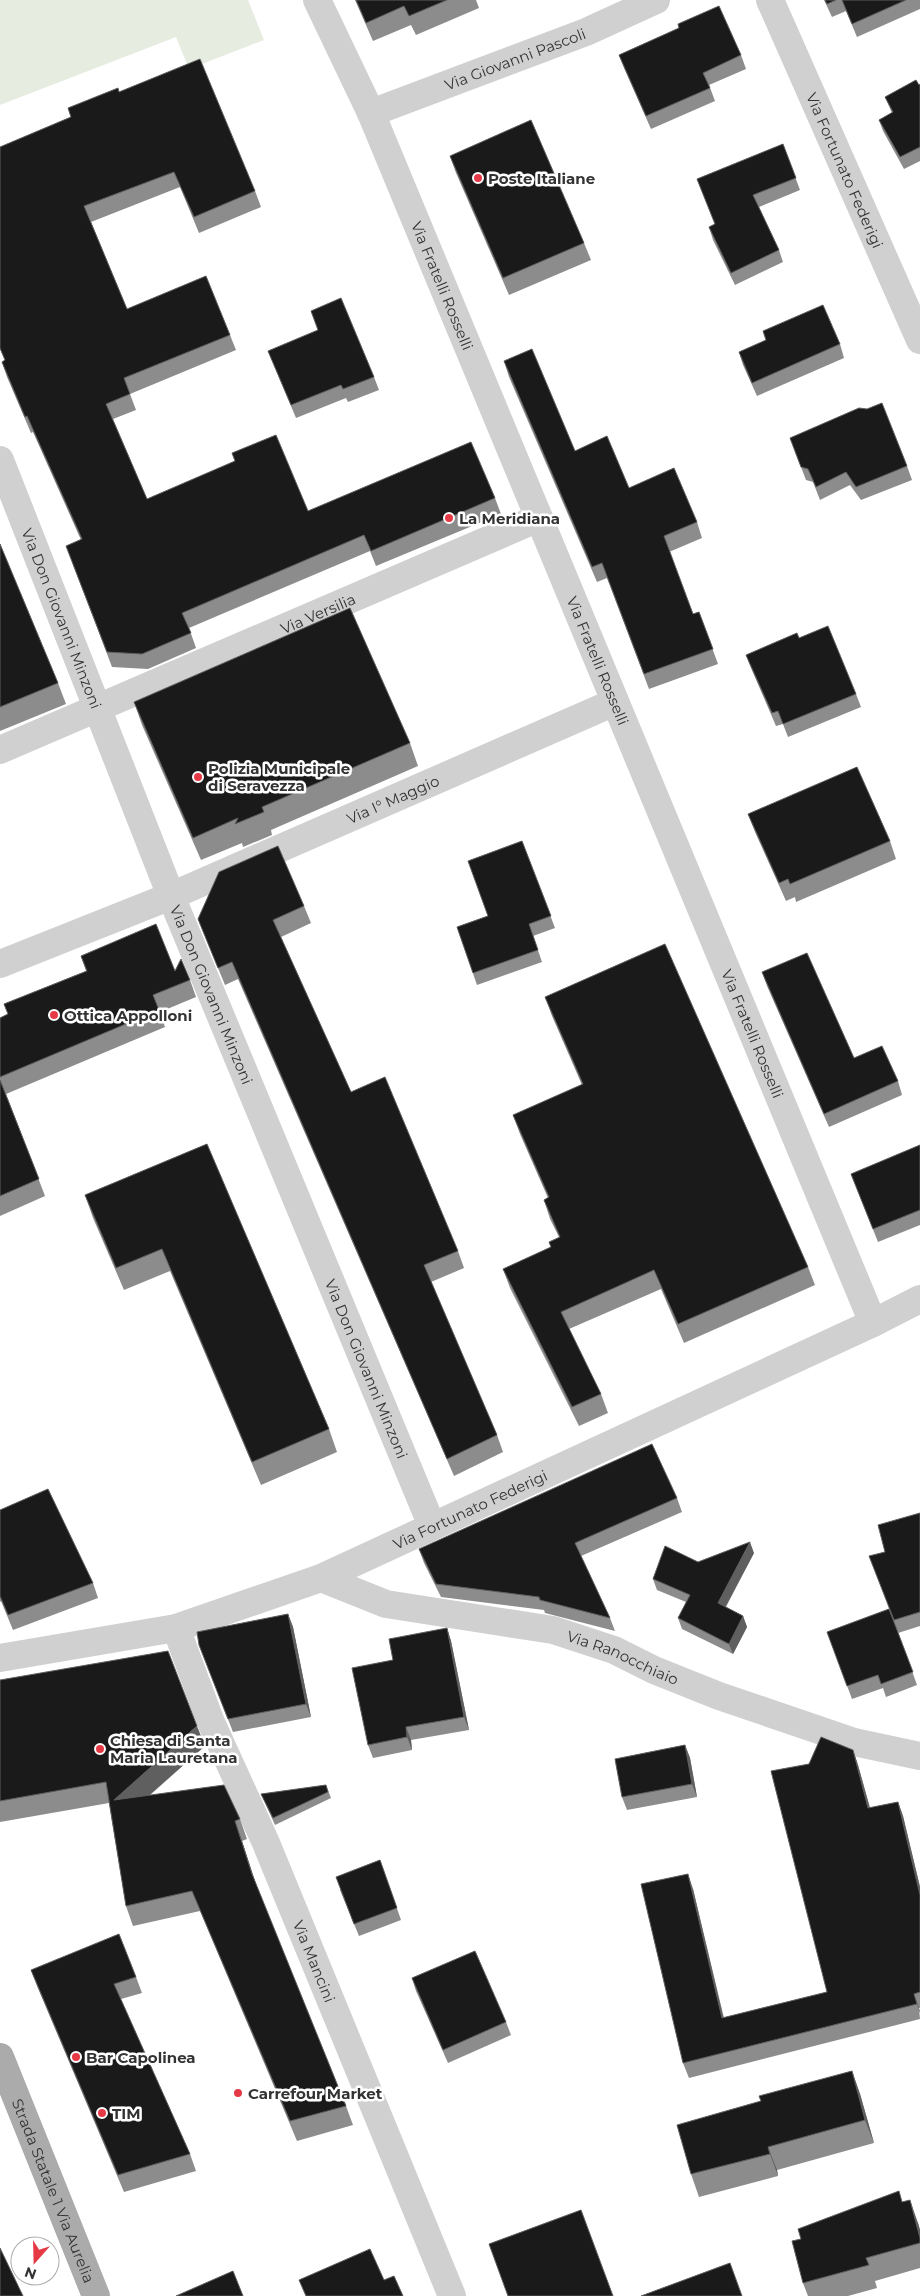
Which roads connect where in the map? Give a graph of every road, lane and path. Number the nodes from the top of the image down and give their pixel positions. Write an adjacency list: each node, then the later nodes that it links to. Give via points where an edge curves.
1 (317, 0): 4 (street, Via Fratelli Rosselli)
2 (656, 0): 4 (street, Via Giovanni Pascoli, via 586,32)
3 (770, 0): 5 (street, Via Fortunato Federigi)
4 (371, 113): 7 (street, Via Fratelli Rosselli)
5 (920, 340)
6 (0, 460): 9 (street, Via Don Giovanni Minzoni)
7 (538, 518): 8 (street, Via Fratelli Rosselli); 9 (street, Via Versilia)
8 (615, 702): 11 (street, Via I° Maggio); 14 (street, Via Fratelli Rosselli)
9 (98, 707): 10 (street, Via Versilia); 11 (street, Via Don Giovanni Minzoni)
10 (0, 750)
11 (171, 896): 12 (street, Via I° Maggio); 15 (street, Via Don Giovanni Minzoni)
12 (0, 964)
13 (920, 1299): 14 (street, Via Fortunato Federigi)
14 (873, 1323): 15 (street, Via Fortunato Federigi)
15 (432, 1526): 16 (street, Via Fortunato Federigi)
16 (320, 1578): 17 (street, Via Fortunato Federigi); 19 (street, Via Ranocchiaio, via 386,1604 553,1630 614,1650 719,1696 854,1742)
17 (176, 1628): 18 (street, Via Fortunato Federigi); 22 (street, Via Mancini, via 210,1720 266,1843)
18 (0, 1658)
19 (920, 1756)
20 (0, 2057): 21 (main road, Strada Statale 1 Via Aurelia)
21 (96, 2296)
22 (452, 2296)

